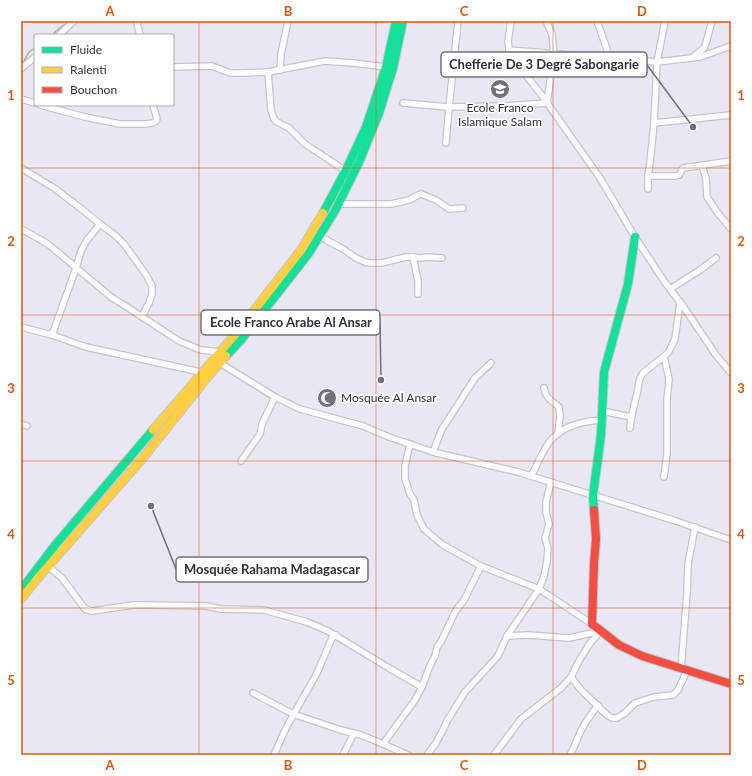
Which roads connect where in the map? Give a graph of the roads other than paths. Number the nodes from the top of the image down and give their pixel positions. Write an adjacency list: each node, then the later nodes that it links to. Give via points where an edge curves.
1 (74, 21): 12 (street)
2 (137, 21): 13 (street)
3 (288, 21): 26 (street)
4 (396, 21): 24 (main road)
5 (403, 21): 44 (main road, via 393,68 379,113)
6 (458, 21): 34 (street)
7 (511, 21): 16 (street, via 508,41)
8 (546, 21): 17 (street, via 552,34)
9 (597, 21): 19 (street)
10 (665, 21): 22 (street)
11 (712, 21): 15 (street)
12 (60, 34)
13 (140, 34)
14 (731, 46): 18 (street)
15 (704, 48): 18 (street); 20 (street)
16 (510, 50): 17 (street); 31 (street)
17 (554, 54): 19 (street); 31 (street)
18 (710, 54): 20 (street)
19 (610, 58): 22 (street)
20 (693, 58): 22 (street)
21 (32, 61): 25 (street)
22 (657, 62): 36 (street)
23 (174, 66): 27 (street, via 212,66 230,73)
24 (386, 67): 26 (street, via 325,61); 41 (main road, via 366,127)
25 (21, 69)
26 (280, 70): 27 (street)
27 (268, 72): 41 (street, via 274,119 289,128 305,144)
28 (21, 99): 29 (street)
29 (34, 103)
30 (403, 103): 34 (street)
31 (547, 103): 34 (street); 50 (street, via 600,178)
32 (44, 106): 33 (street, via 120,124 144,124 156,121)
33 (153, 106)
34 (448, 106): 37 (street)
35 (731, 115): 36 (street)
36 (654, 123): 42 (street)
37 (446, 143)
38 (731, 161): 39 (street)
39 (702, 165): 42 (street, via 683,168 679,175 675,176); 47 (street, via 708,197)
40 (21, 168): 46 (street, via 54,188)
41 (346, 171): 61 (main road, via 301,250)
42 (648, 176): 43 (street)
43 (648, 189)
44 (338, 204): 45 (street, via 391,204 421,194 436,200 449,210); 49 (main road)
45 (463, 208)
46 (100, 224): 54 (street, via 84,245); 58 (street, via 124,244 152,286 152,294)
47 (731, 229)
48 (21, 230): 54 (street, via 48,244)
49 (319, 236): 51 (street, via 369,264); 63 (main road, via 241,340)
50 (636, 237): 55 (street); 69 (main road, via 628,284 604,372)
51 (413, 257): 52 (street); 56 (street)
52 (442, 258)
53 (716, 258): 55 (street)
54 (76, 268): 58 (street, via 110,297); 60 (street)
55 (670, 289): 57 (street)
56 (418, 294)
57 (680, 302): 62 (street, via 674,339); 65 (street)
58 (142, 316): 61 (street, via 179,341 201,350)
59 (21, 328): 60 (street)
60 (52, 335): 66 (street, via 86,347)
61 (220, 352): 66 (main road)
62 (664, 357): 70 (street, via 640,376); 77 (street, via 669,378)
63 (220, 363): 66 (main road); 68 (street)
64 (491, 363): 74 (street, via 475,378 442,429)
65 (731, 373)
66 (206, 374): 82 (main road, via 142,459); 84 (main road, via 61,538)
67 (544, 388): 72 (street, via 547,398 558,406)
68 (275, 397): 73 (street, via 300,409 363,426); 75 (street, via 260,434)
69 (602, 416): 70 (street); 72 (street, via 574,425); 79 (main road)
70 (630, 417): 71 (street)
71 (630, 428)
72 (558, 434): 76 (street, via 540,458)
73 (410, 444): 74 (street); 83 (street, via 405,479 424,529 443,545)
74 (433, 452): 76 (street)
75 (241, 461)
76 (531, 476): 78 (street)
77 (664, 477)
78 (551, 482): 79 (street); 85 (street, via 546,502 549,524 545,538 548,548 547,561)
79 (593, 495): 80 (street); 87 (main road, via 596,539)
80 (695, 527): 81 (street); 91 (street, via 688,564)
81 (731, 540)
82 (48, 566): 86 (main road); 89 (street, via 62,578 85,609 92,611 139,605 264,610 307,622)
83 (481, 566): 85 (street); 94 (street, via 437,647)
84 (22, 587)
85 (539, 590): 87 (street); 90 (street)
86 (21, 599)
87 (592, 624): 88 (main road)
88 (601, 631): 90 (street, via 569,638); 91 (main road, via 619,645 642,656); 92 (street, via 591,642)
89 (336, 635): 94 (street); 97 (street, via 332,638 317,673)
90 (507, 636): 103 (street, via 498,656 465,692)
91 (684, 670): 93 (main road); 96 (street, via 678,690 673,695 635,703 617,718 607,715)
92 (571, 677): 96 (street); 104 (street, via 521,719)
93 (731, 684)
94 (422, 687): 99 (street)
95 (253, 693): 97 (street)
96 (598, 705): 105 (street, via 579,734)
97 (293, 714): 98 (street); 100 (street)
98 (354, 733): 99 (street); 101 (street)
99 (383, 744): 102 (street)
100 (274, 755)
101 (343, 755)
102 (408, 755)
103 (427, 755)
104 (494, 755)
105 (570, 755)

